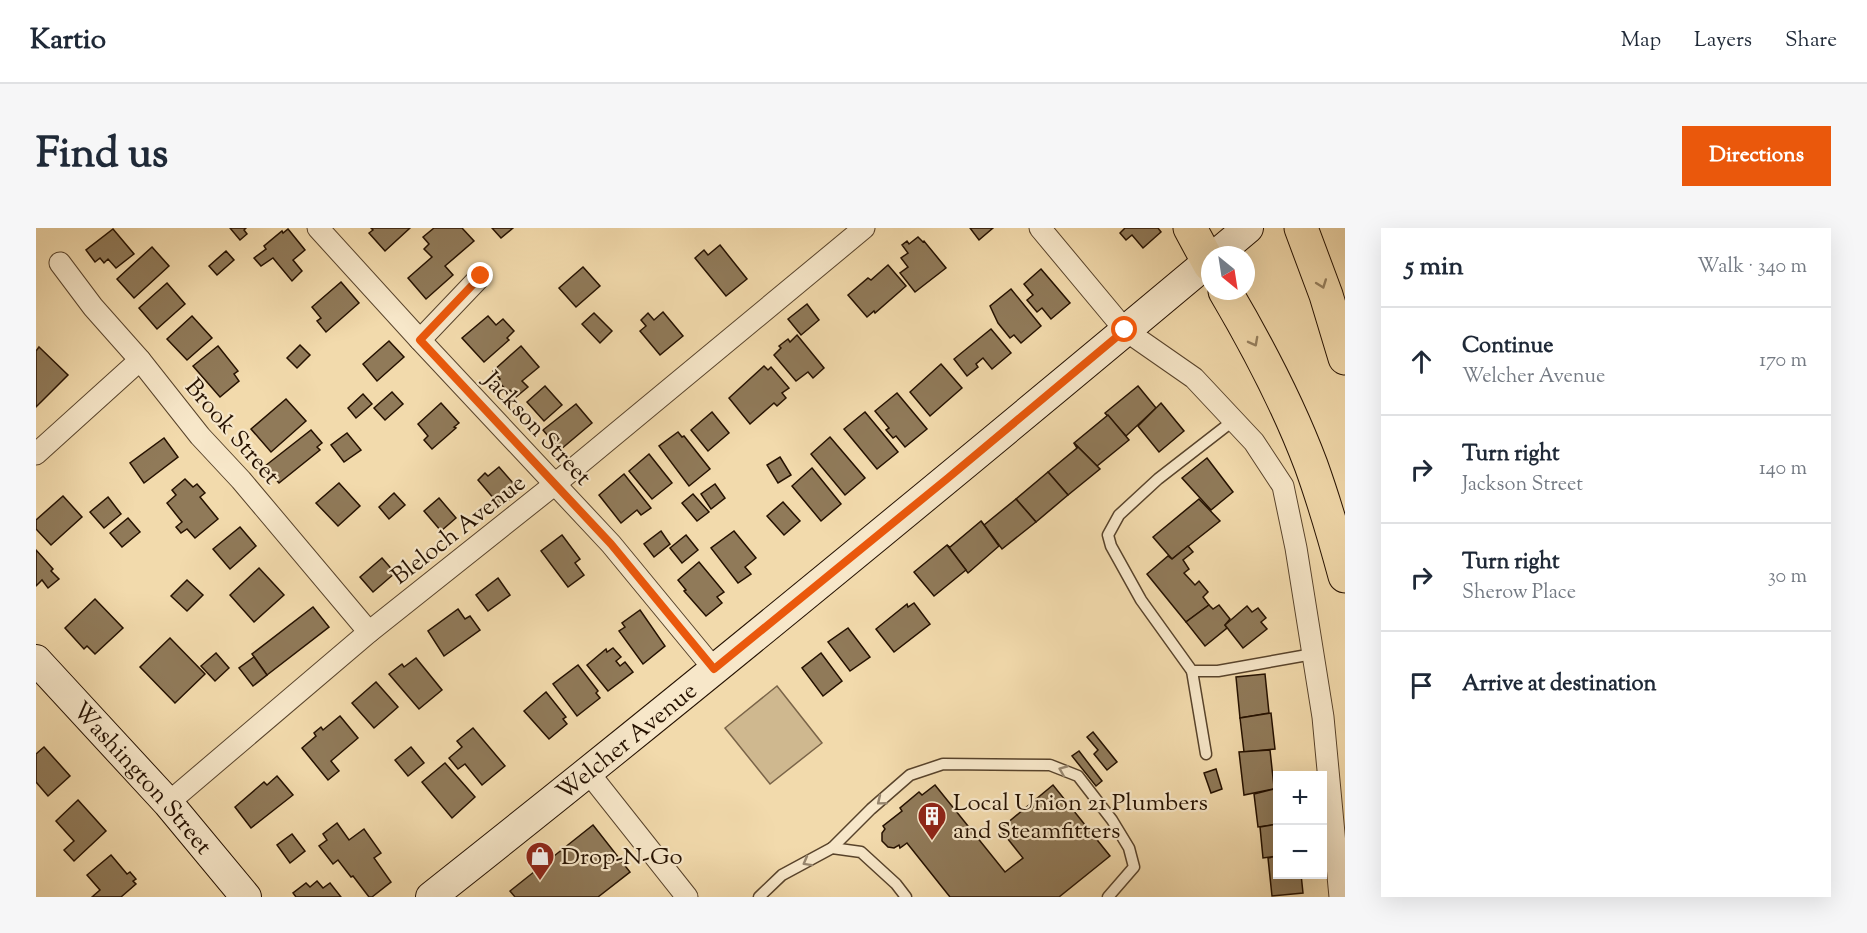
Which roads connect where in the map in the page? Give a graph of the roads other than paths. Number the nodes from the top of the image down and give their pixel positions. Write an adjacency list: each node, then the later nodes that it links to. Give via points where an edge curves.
1 (318, 228): 14 (street, Jackson Street)
2 (864, 228): 19 (street, Bleloch Avenue)
3 (1040, 228): 13 (street)
4 (1190, 228): 7 (highway)
5 (1248, 228): 8 (street, Welcher Avenue)
6 (1301, 229): 15 (highway, one-way to 15)
7 (1201, 246)
8 (1228, 246)
9 (60, 263): 16 (street, Brook Street)
10 (1201, 269): 13 (street, Welcher Avenue)
11 (481, 276): 14 (street)
12 (1230, 300): 20 (highway, one-way to 20, via 1291,416 1321,495)
13 (1125, 330): 17 (street, via 1194,378); 24 (street, Welcher Avenue)
14 (420, 340): 19 (street, Jackson Street)
15 (1345, 358)
16 (140, 360): 18 (street); 21 (street, Brook Street, via 200,436)
17 (1234, 420): 22 (street, via 1283,486); 25 (lane, via 1150,486 1119,515 1108,535 1141,600)
18 (36, 454)
19 (555, 484): 21 (street, Bleloch Avenue); 24 (street, Jackson Street, via 611,544)
20 (1345, 576)
21 (369, 632): 28 (street, Bleloch Avenue)
22 (1313, 654): 25 (lane, via 1218,671); 36 (street)
23 (36, 660): 28 (street, Washington Street)
24 (714, 669): 27 (street, Welcher Avenue)
25 (1192, 671): 26 (lane)
26 (1206, 754)
27 (588, 772): 30 (street, Welcher Avenue); 32 (street)
28 (168, 803): 31 (street, Washington Street)
29 (832, 848): 33 (lane, one-way to 33, via 782,875); 34 (lane, via 861,852); 35 (lane, one-way to 29, via 1134,867 1129,848 1078,776 1050,765 943,764 910,775)
30 (446, 889)
31 (246, 897)
32 (687, 897)
33 (759, 897)
34 (906, 897)
35 (1107, 897)
36 (1340, 897)

